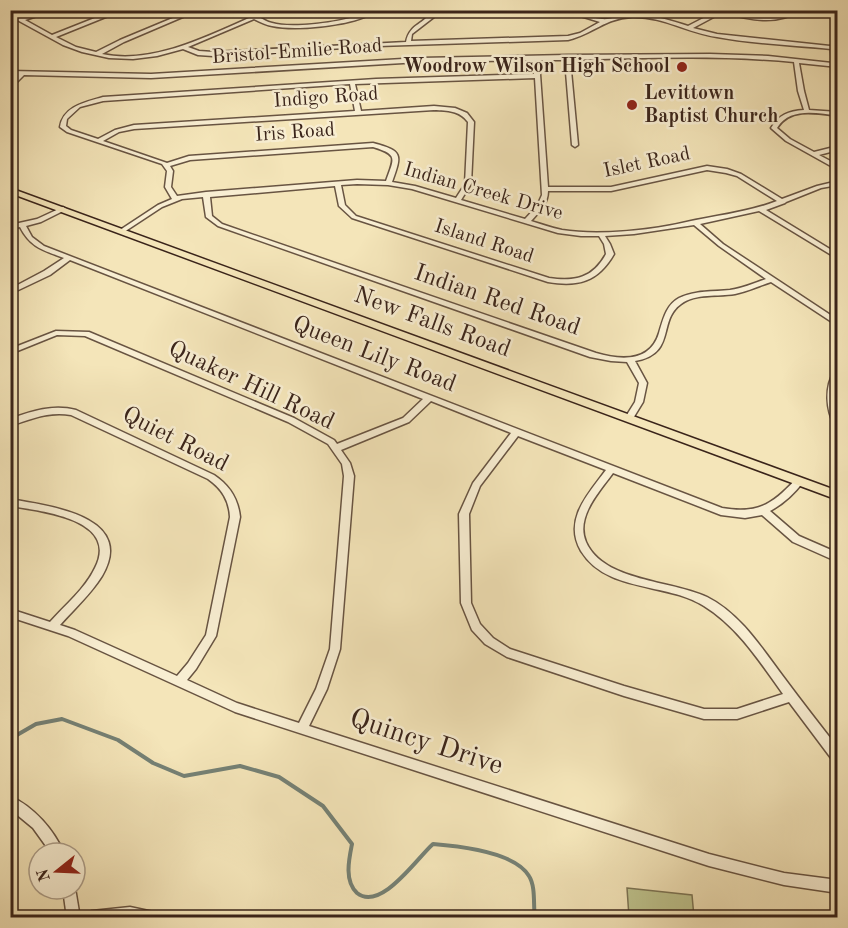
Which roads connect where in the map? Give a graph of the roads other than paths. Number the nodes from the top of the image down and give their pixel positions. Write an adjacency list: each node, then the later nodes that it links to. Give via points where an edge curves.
1 (53, 10): 13 (street)
2 (121, 10): 16 (street)
3 (196, 10): 22 (street)
4 (272, 10): 12 (street)
5 (368, 10): 12 (street, via 362,18 342,22 283,25)
6 (434, 10): 19 (street, via 410,33)
7 (563, 10): 14 (street)
8 (799, 10): 9 (street, via 774,19)
9 (724, 11): 15 (street)
10 (652, 13): 14 (street); 15 (street)
11 (10, 14): 13 (street)
12 (254, 17): 20 (street)
13 (21, 20): 16 (street)
14 (603, 21): 18 (street, via 588,33 573,37)
15 (689, 28): 21 (street, via 720,37)
16 (54, 36): 22 (street)
17 (837, 38): 21 (street)
18 (489, 41): 19 (street); 25 (street)
19 (408, 43): 20 (street, via 213,54)
20 (183, 47): 23 (street, via 157,55)
21 (834, 48): 28 (street)
22 (97, 54): 23 (street)
23 (130, 57): 32 (street)
24 (567, 57): 26 (street, Bristol-Emilie Road); 27 (street, Bristol-Emilie Road, via 728,56); 41 (street)
25 (494, 58): 26 (street, Bristol-Emilie Road); 31 (street, Bristol-Emilie Road)
26 (536, 58): 33 (street)
27 (796, 61): 28 (street, Bristol-Emilie Road); 37 (street)
28 (836, 65)
29 (10, 73): 30 (street, Bristol-Emilie Road)
30 (23, 73): 32 (street, Bristol-Emilie Road); 35 (street)
31 (171, 75): 32 (street, Bristol-Emilie Road); 36 (street)
32 (120, 76)
33 (537, 76): 34 (street); 49 (street)
34 (352, 82): 36 (street); 38 (street)
35 (10, 87)
36 (170, 95): 40 (street, via 96,100 71,111 63,122 66,130)
37 (807, 111): 39 (street); 43 (street, via 786,115 774,128)
38 (358, 112): 40 (street, Indigo Road, via 130,128); 53 (street, Indigo Road, via 440,108 468,117 468,184)
39 (837, 114)
40 (98, 141): 44 (street)
41 (575, 145)
42 (837, 148): 43 (street)
43 (814, 154): 45 (street)
44 (166, 165): 46 (street, Iris Road, via 189,158 373,145 396,156); 52 (street, via 170,171 168,188)
45 (837, 168)
46 (388, 183): 48 (street, Indian Creek Drive); 53 (street, Indian Creek Drive)
47 (837, 183): 54 (street, Indian Creek Drive)
48 (338, 184): 51 (street, Indian Creek Drive); 62 (street, Island Road, via 342,206 354,217 548,280 570,282 597,273 610,254)
49 (544, 189): 54 (street, Islet Road, via 610,189 707,168 739,175); 57 (street, via 543,202)
50 (10, 190): 55 (main road, New Falls Road)
51 (206, 194): 52 (street, Indian Creek Drive); 69 (street, Indian Red Road, via 206,212 220,225 593,356)
52 (175, 199): 61 (street, Indian Creek Drive)
53 (457, 201): 57 (street, Indian Creek Drive)
54 (783, 202): 56 (street, Indian Creek Drive)
55 (63, 209): 59 (street); 61 (main road, New Falls Road)
56 (760, 209): 58 (street, Indian Creek Drive); 64 (street)
57 (526, 222): 62 (street, Indian Creek Drive, via 560,232)
58 (694, 222): 62 (street, Indian Creek Drive); 65 (street)
59 (22, 225): 60 (street); 63 (street, Queen Lily Road, via 34,243)
60 (10, 227)
61 (122, 231): 72 (main road, New Falls Road)
62 (601, 234)
63 (70, 257): 66 (street); 71 (street, Queen Lily Road)
64 (837, 257)
65 (772, 279): 67 (street); 69 (street, via 741,290 695,295 677,302 669,311 658,345 646,355)
66 (10, 292)
67 (837, 324)
68 (10, 352): 76 (street, Quaker Hill Road, via 56,333 86,334 291,420 318,433)
69 (630, 360): 72 (street, via 643,383 639,402)
70 (837, 372): 74 (street, via 833,411)
71 (429, 398): 75 (street, Queen Lily Road); 76 (street, via 406,420)
72 (629, 418): 78 (main road, New Falls Road)
73 (10, 423): 85 (street, Quiet Road, via 51,410 73,412 211,477 227,491 235,506 235,516 216,618 205,647)
74 (837, 425)
75 (516, 432): 77 (street, Queen Lily Road); 86 (street, via 476,485 464,513 466,603 476,627 489,641 518,655 624,691 704,714 737,714)
76 (336, 448): 87 (street, Quaker Hill Road, via 346,463 349,490 336,638 329,670)
77 (611, 469): 81 (street, Queen Lily Road, via 721,512); 86 (street, via 579,524 579,538 585,551 606,570 684,591 714,607 738,626)
78 (798, 482): 79 (main road, New Falls Road); 81 (street, via 776,506)
79 (837, 496)
80 (10, 502): 84 (street, via 87,522 104,539 102,566)
81 (764, 512): 82 (street, via 796,539)
82 (837, 558)
83 (10, 613): 84 (street, Quincy Drive)
84 (53, 626): 85 (street, Quincy Drive)
85 (179, 682): 87 (street, Quincy Drive, via 235,707)
86 (792, 696): 88 (street)
87 (302, 729): 91 (street, Quincy Drive, via 718,863)
88 (837, 758)
89 (10, 802): 90 (street, via 36,821)
90 (52, 841)
91 (837, 887)
92 (71, 901): 93 (street)
93 (74, 918)
94 (92, 918): 95 (street, via 130,914)
95 (153, 918)

